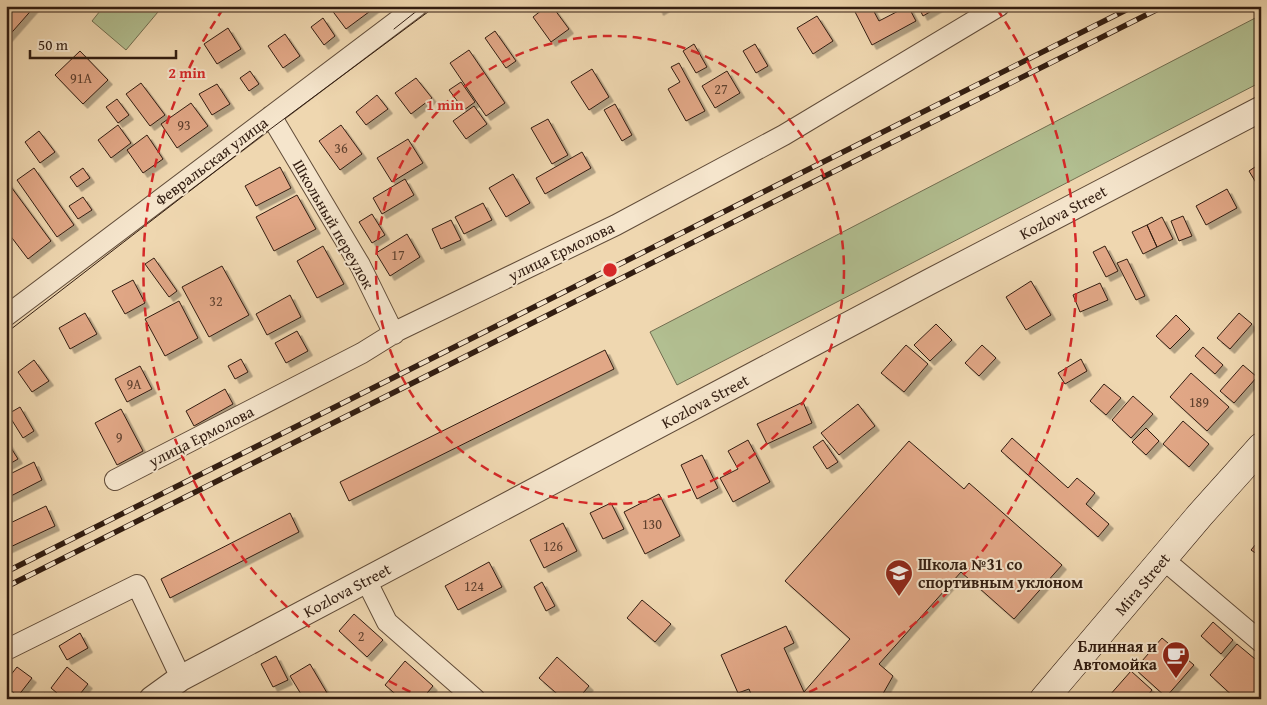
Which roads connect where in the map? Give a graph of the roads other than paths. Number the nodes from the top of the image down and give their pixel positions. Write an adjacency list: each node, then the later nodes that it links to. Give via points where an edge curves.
1 (417, 6): 4 (street, Февральская улица)
2 (1000, 6): 6 (street, улица Ермолова, via 784,135 616,225)
3 (1261, 109): 10 (street, Kozlova Street)
4 (271, 116): 5 (street, Февральская улица); 6 (street, Школьный переулок, via 360,266)
5 (6, 316)
6 (394, 334): 8 (street, улица Ермолова)
7 (1261, 447): 9 (main road, Mira Street)
8 (115, 480)
9 (1163, 559): 11 (street); 16 (main road, Mira Street)
10 (366, 580): 13 (street, Kozlova Street); 15 (street, via 387,622)
11 (1261, 642)
12 (6, 650): 13 (street, via 137,585)
13 (181, 678): 14 (street, Kozlova Street)
14 (152, 699)
15 (474, 699)
16 (1044, 699)

